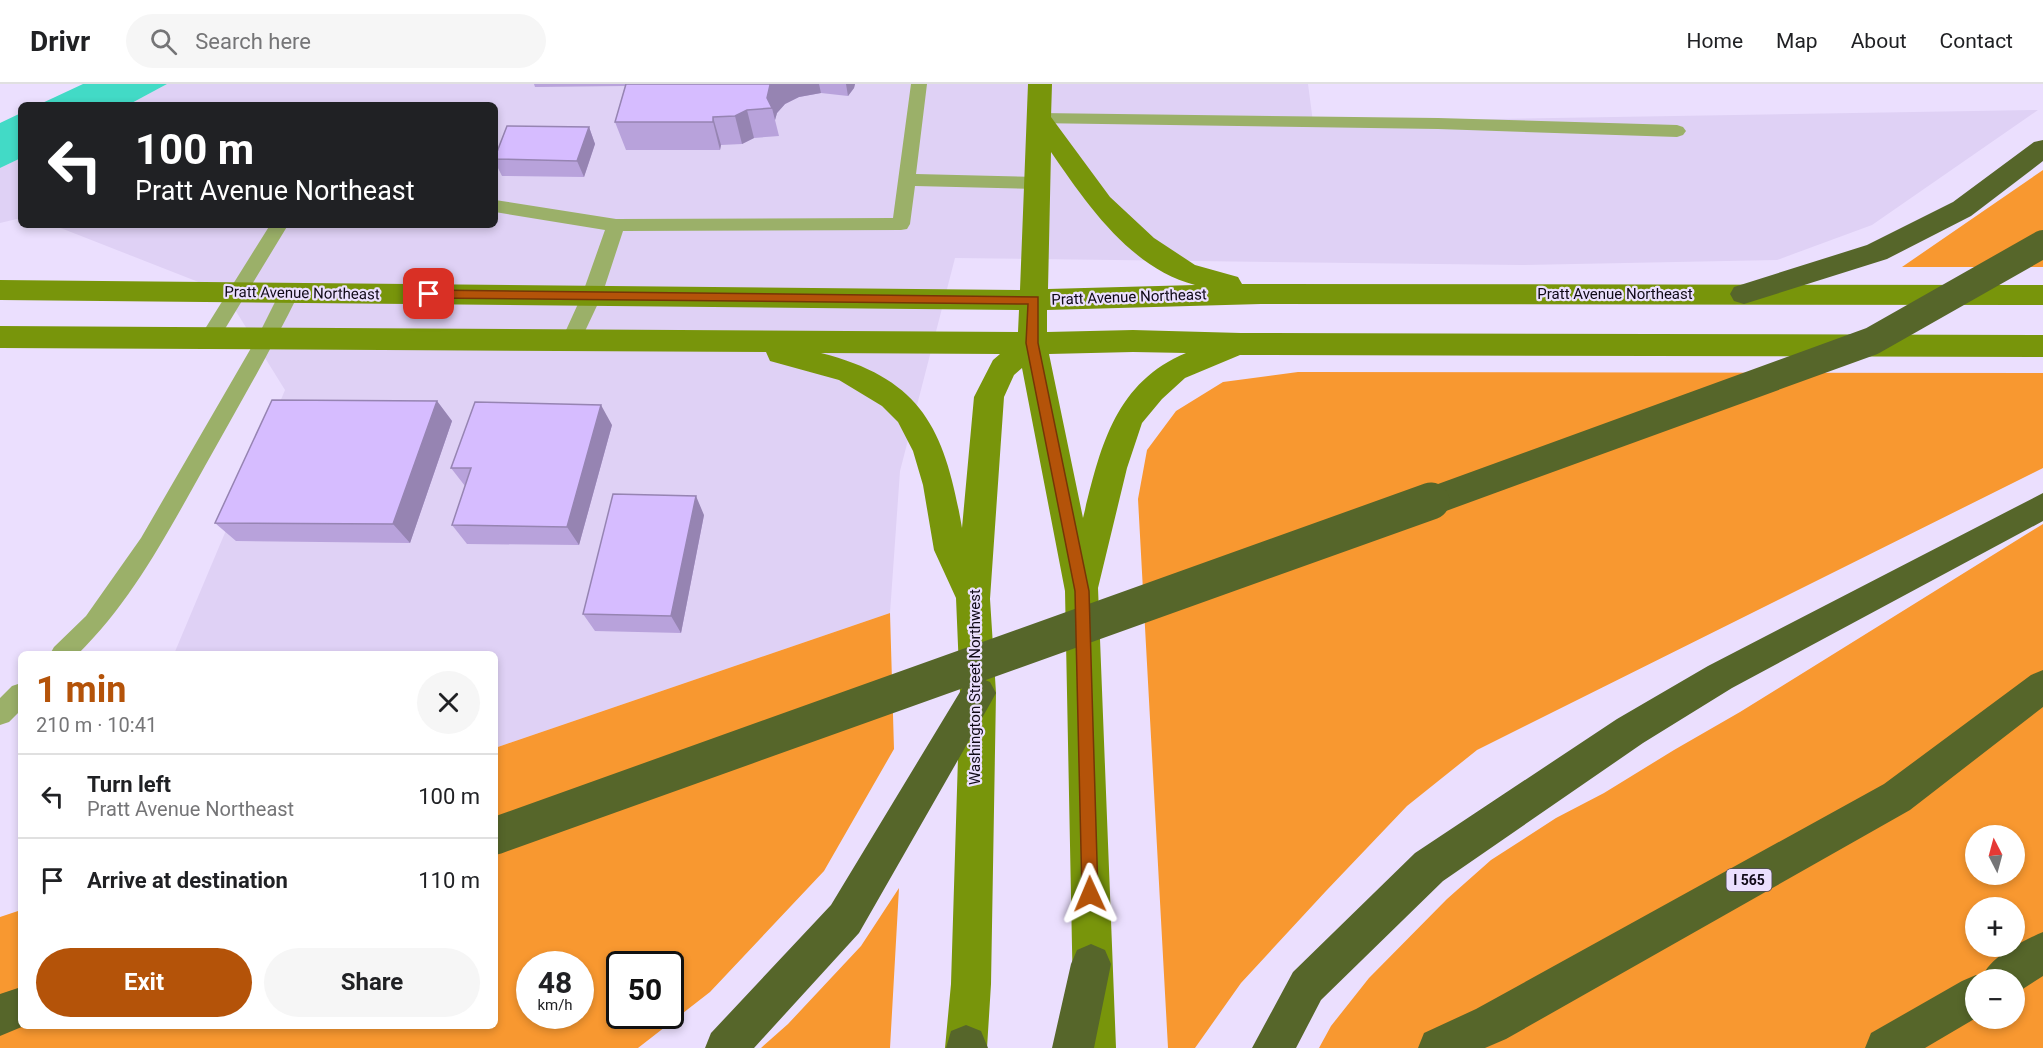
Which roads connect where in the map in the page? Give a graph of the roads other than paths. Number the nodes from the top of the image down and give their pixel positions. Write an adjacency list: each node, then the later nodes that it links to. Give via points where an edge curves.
1 (919, 84): 6 (lane)
2 (1040, 84): 3 (main road)
3 (1040, 119): 4 (lane, via 1360,122); 7 (main road); 15 (main road, via 1101,203 1144,245 1186,273)
4 (1677, 132)
5 (2043, 148): 16 (highway, via 1962,209 1877,252)
6 (907, 180): 7 (lane); 9 (lane, via 901,224)
7 (1038, 183): 19 (main road)
8 (498, 206): 9 (lane)
9 (616, 225): 18 (lane)
10 (277, 228): 13 (lane)
11 (2043, 244): 36 (highway, bridge, via 1872,341)
12 (0, 290): 13 (main road, Pratt Avenue Northeast)
13 (238, 292): 14 (main road, Pratt Avenue Northeast); 21 (lane)
14 (289, 293): 18 (main road, Pratt Avenue Northeast); 22 (lane)
15 (1261, 294): 16 (main road, Pratt Avenue Northeast); 19 (main road, Pratt Avenue Northeast)
16 (1744, 294): 17 (main road, Pratt Avenue Northeast)
17 (2043, 295)
18 (592, 296): 19 (main road, Pratt Avenue Northeast); 23 (lane)
19 (1034, 300): 25 (main road)
20 (0, 336): 21 (main road)
21 (210, 337): 22 (main road)
22 (267, 338): 23 (main road); 31 (lane, via 149,545 94,622)
23 (572, 339): 24 (main road)
24 (732, 341): 25 (main road); 30 (main road, via 848,371 893,398 909,414 928,451 939,485 950,550)
25 (1032, 343): 26 (main road); 29 (main road); 30 (main road, Washington Street Northwest, via 1003,368 989,396)
26 (1241, 344): 27 (main road); 29 (main road, via 1175,370 1129,418 1111,468)
27 (2043, 346)
28 (2043, 506): 47 (highway, via 1720,677 1630,730 1429,867 1307,986)
29 (1082, 591): 38 (main road)
30 (973, 598): 33 (main road, Washington Street Northwest)
31 (65, 651)
32 (2043, 686): 48 (highway, I 565, via 1897,797 1491,1024)
33 (978, 693): 43 (main road, Washington Street Northwest); 44 (highway, via 845,919)
34 (18, 697): 35 (lane)
35 (0, 714)
36 (498, 835)
37 (2043, 952): 39 (highway)
38 (1091, 964): 45 (highway); 46 (main road)
39 (2018, 969)
40 (1965, 1002): 49 (highway)
41 (18, 1008): 42 (highway)
42 (0, 1016)
43 (966, 1047)
44 (726, 1048)
45 (1073, 1048)
46 (1095, 1048)
47 (1273, 1048)
48 (1439, 1048)
49 (1887, 1048)

